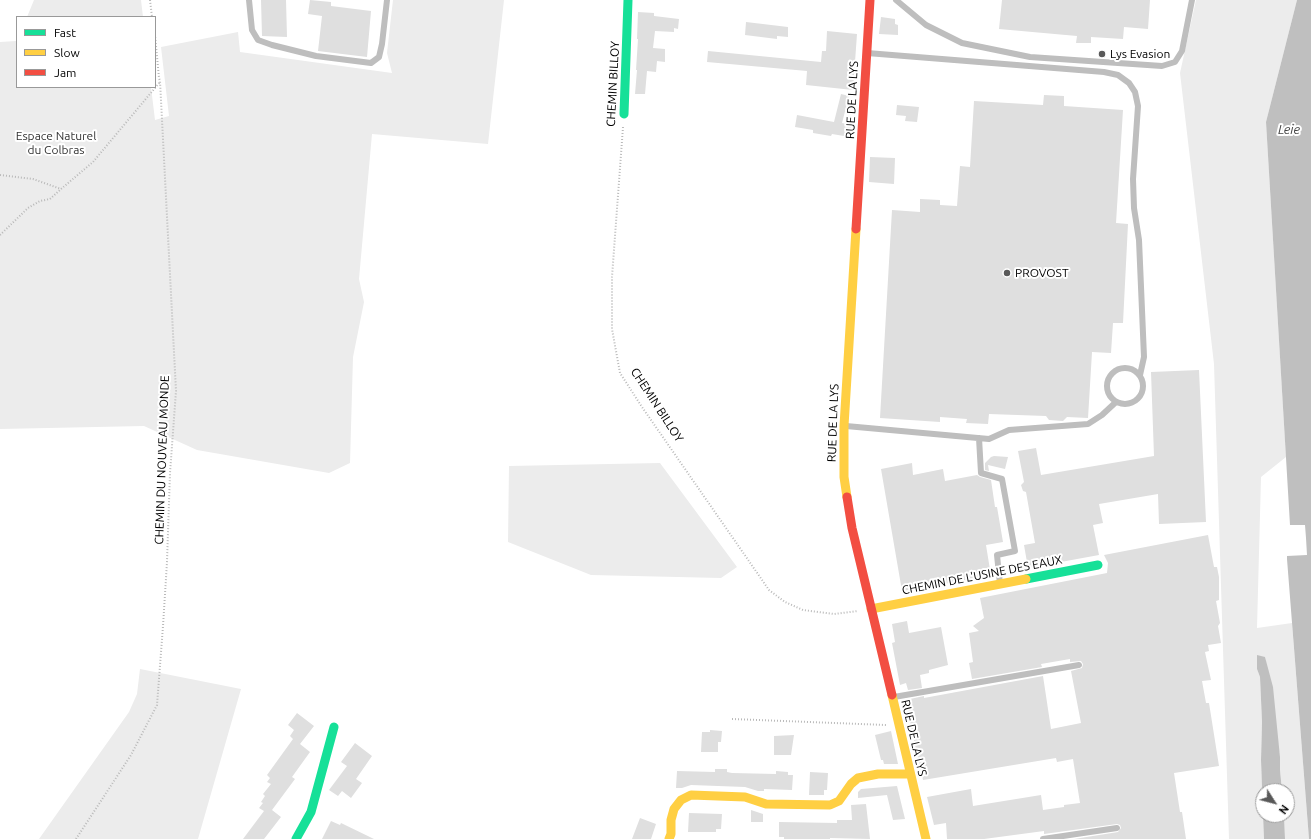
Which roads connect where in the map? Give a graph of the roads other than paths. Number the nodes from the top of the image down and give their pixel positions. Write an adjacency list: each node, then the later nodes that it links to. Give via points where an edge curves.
1 (249, 0): 2 (lane, via 252,30 258,40 316,56 371,63 379,57)
2 (387, 0)
3 (628, 0): 8 (main road, CHEMIN BILLOY)
4 (870, 0): 7 (main road, RUE DE LA LYS)
5 (896, 0): 6 (lane, via 926,25 962,43 1030,57 1162,66 1174,62 1182,51)
6 (1192, 0)
7 (866, 52): 9 (lane, via 1104,72 1118,75 1129,83 1135,92 1138,106 1133,179 1139,240 1144,357); 11 (main road, RUE DE LA LYS)
8 (624, 114)
9 (1140, 375): 10 (lane, via 1143,387 1138,398 1128,404); 10 (lane, via 1124,367 1118,368 1109,376 1106,388 1111,399)
10 (1116, 402): 12 (lane, via 1088,424 1009,430 989,439)
11 (844, 426): 12 (lane); 15 (main road, RUE DE LA LYS, via 843,466 846,496)
12 (979, 438): 14 (lane, via 981,473 1002,479 1015,552 996,555)
13 (1098, 565): 14 (main road, CHEMIN DE L'USINE DES EAUX)
14 (1000, 584): 15 (main road, CHEMIN DE L'USINE DES EAUX)
15 (871, 609): 17 (main road, RUE DE LA LYS)
16 (1079, 665): 17 (lane)
17 (893, 698): 19 (main road, RUE DE LA LYS)
18 (334, 727): 21 (main road, via 313,805)
19 (910, 774): 22 (main road, via 878,774 858,778 839,802 830,805 766,804 745,797 691,795 681,800 674,809); 23 (main road, RUE DE LA LYS)
20 (1117, 828): 24 (lane)
21 (296, 839)
22 (670, 839)
23 (926, 839)
24 (1043, 839)

